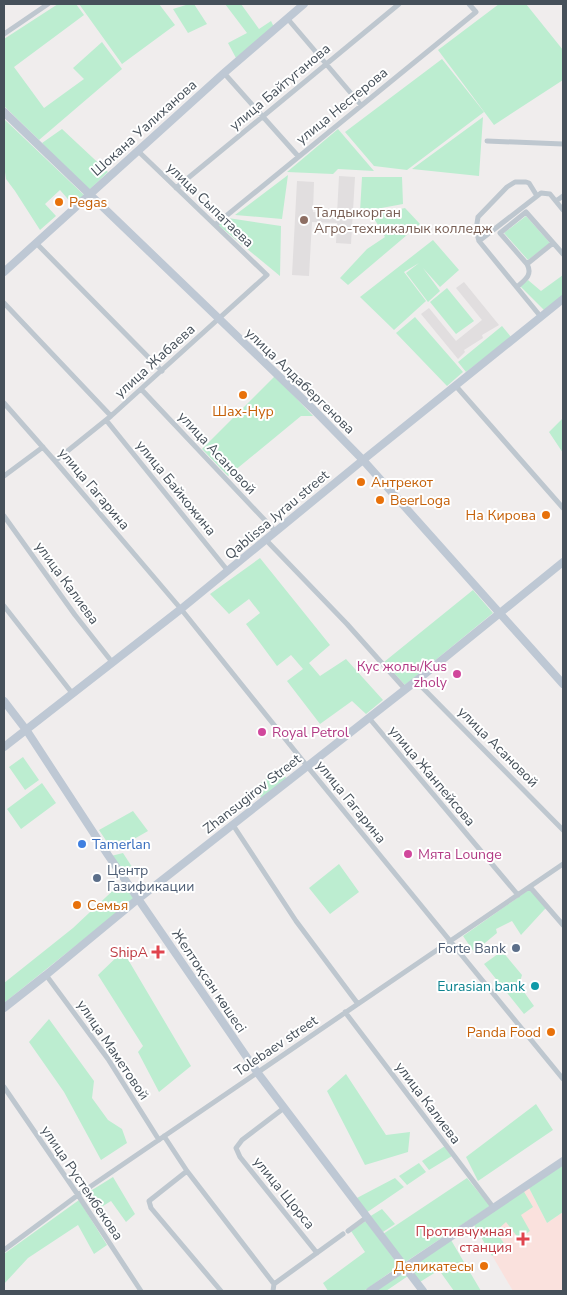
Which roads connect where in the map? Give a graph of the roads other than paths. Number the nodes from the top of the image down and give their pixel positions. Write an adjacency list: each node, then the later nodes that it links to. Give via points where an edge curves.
1 (48, 4): 6 (street)
2 (304, 4): 5 (street, Шокана Уалиханова)
3 (398, 4): 7 (street, улица Байтуганова)
4 (469, 4): 9 (street, улица Нестерова, via 476,12)
5 (287, 18): 7 (street); 8 (street, Шокана Уалиханова)
6 (4, 34)
7 (326, 64): 9 (street); 11 (street, улица Байтуганова)
8 (224, 72): 11 (street); 14 (street, Шокана Уалиханова)
9 (361, 105): 15 (street, улица Нестерова)
10 (4, 112): 17 (street, улица Алдабергенова)
11 (263, 116): 15 (street); 16 (street, улица Байтуганова)
12 (487, 141): 13 (street)
13 (563, 144)
14 (138, 151): 16 (street, улица Сыпатаева); 17 (street, Шокана Уалиханова)
15 (298, 156): 22 (street, улица Нестерова)
16 (176, 188): 22 (street, улица Сыпатаева)
17 (90, 194): 25 (street, Шокана Уалиханова); 34 (street, улица Алдабергенова)
18 (537, 196): 20 (street, via 550,194); 23 (street); 23 (street, via 526,182 515,182 506,187 478,217 476,230)
19 (563, 196): 20 (street)
20 (556, 201): 21 (street)
21 (563, 210)
22 (215, 226): 29 (street, улица Сыпатаева)
23 (479, 241): 30 (street)
24 (553, 243): 26 (street); 27 (street); 27 (street, via 526,212 500,233)
25 (37, 244): 28 (street, Шокана Уалиханова); 35 (street)
26 (563, 254)
27 (527, 264): 30 (street, via 530,274)
28 (4, 272)
29 (267, 275): 34 (street, улица Жабаева)
30 (517, 287): 33 (street)
31 (563, 299): 33 (street, Qablissa Jyrau street)
32 (4, 303): 39 (street, улица Байкожина)
33 (541, 317): 36 (street, Qablissa Jyrau street)
34 (219, 320): 35 (street, улица Жабаева); 41 (street, улица Алдабергенова)
35 (162, 371): 37 (street, улица Жабаева)
36 (456, 385): 41 (street, Qablissa Jyrau street); 44 (street)
37 (141, 389): 39 (street, улица Жабаева); 46 (street, улица Асановой)
38 (4, 403): 40 (street, улица Гагарина)
39 (108, 418): 42 (street, улица Жабаева); 49 (street, улица Байкожина)
40 (43, 447): 42 (street, улица Гагарина); 43 (street)
41 (363, 460): 46 (street, Qablissa Jyrau street); 52 (street, улица Алдабергенова)
42 (56, 461): 51 (street, улица Гагарина)
43 (4, 476)
44 (563, 508)
45 (4, 516): 53 (street, улица Калиева)
46 (276, 532): 47 (street, Qablissa Jyrau street)
47 (266, 540): 49 (street, Qablissa Jyrau street); 56 (street)
48 (563, 562): 52 (street, Zhansugirov Street)
49 (228, 571): 51 (street, Qablissa Jyrau street)
50 (4, 606): 57 (street)
51 (181, 609): 53 (street, Qablissa Jyrau street); 62 (street, улица Гагарина)
52 (498, 613): 54 (street, Zhansugirov Street); 55 (street, улица Алдабергенова)
53 (112, 662): 57 (street, Qablissa Jyrau street)
54 (416, 681): 56 (street, Zhansugirov Street); 64 (street, улица Асановой)
55 (563, 684)
56 (405, 689): 59 (street, Zhansugirov Street)
57 (72, 693): 60 (street, Qablissa Jyrau street)
58 (4, 701): 60 (street, Желтоқсан көшесі)
59 (369, 718): 62 (street, Zhansugirov Street); 67 (street, улица Жанпейсова)
60 (27, 730): 61 (street, Qablissa Jyrau street); 68 (street, Желтоқсан көшесі)
61 (4, 747)
62 (307, 766): 63 (street, Zhansugirov Street); 70 (street, улица Гагарина)
63 (233, 825): 68 (street, Zhansugirov Street); 72 (street, via 296,921)
64 (563, 830)
65 (563, 864): 66 (street, Tolebaev street)
66 (530, 886): 67 (street, Tolebaev street); 69 (street)
67 (518, 895): 70 (street, Tolebaev street)
68 (138, 899): 71 (street, Zhansugirov Street); 75 (street, Желтоқсан көшесі)
69 (563, 925)
70 (450, 941): 72 (street, Tolebaev street); 76 (street, улица Гагарина)
71 (46, 975): 73 (street, Zhansugirov Street); 80 (street, улица Маметовой, via 108,1059)
72 (358, 1004): 74 (street, Tolebaev street)
73 (4, 1008)
74 (345, 1012): 75 (street, Tolebaev street); 84 (street, улица Калиева)
75 (257, 1072): 78 (street, Желтоқсан көшесі); 79 (street, Tolebaev street)
76 (563, 1079)
77 (4, 1087): 83 (street, улица Рустембекова)
78 (284, 1108): 85 (street, Желтоқсан көшесі); 87 (street, улица Щорса, via 236,1148)
79 (164, 1136): 80 (street, Tolebaev street); 82 (street)
80 (159, 1140): 83 (street, Tolebaev street)
81 (563, 1161): 84 (street)
82 (187, 1171): 89 (street); 91 (street, via 149,1201 151,1208)
83 (78, 1195): 86 (street, Tolebaev street); 90 (street, улица Рустембекова)
84 (493, 1206): 88 (street)
85 (367, 1217): 87 (street); 88 (street, Желтоқсан көшесі)
86 (4, 1250)
87 (317, 1253): 89 (street)
88 (405, 1267): 93 (street); 94 (street, Желтоқсан көшесі)
89 (274, 1284): 92 (street)
90 (141, 1291)
91 (221, 1291)
92 (273, 1291)
93 (370, 1291)
94 (423, 1291)

